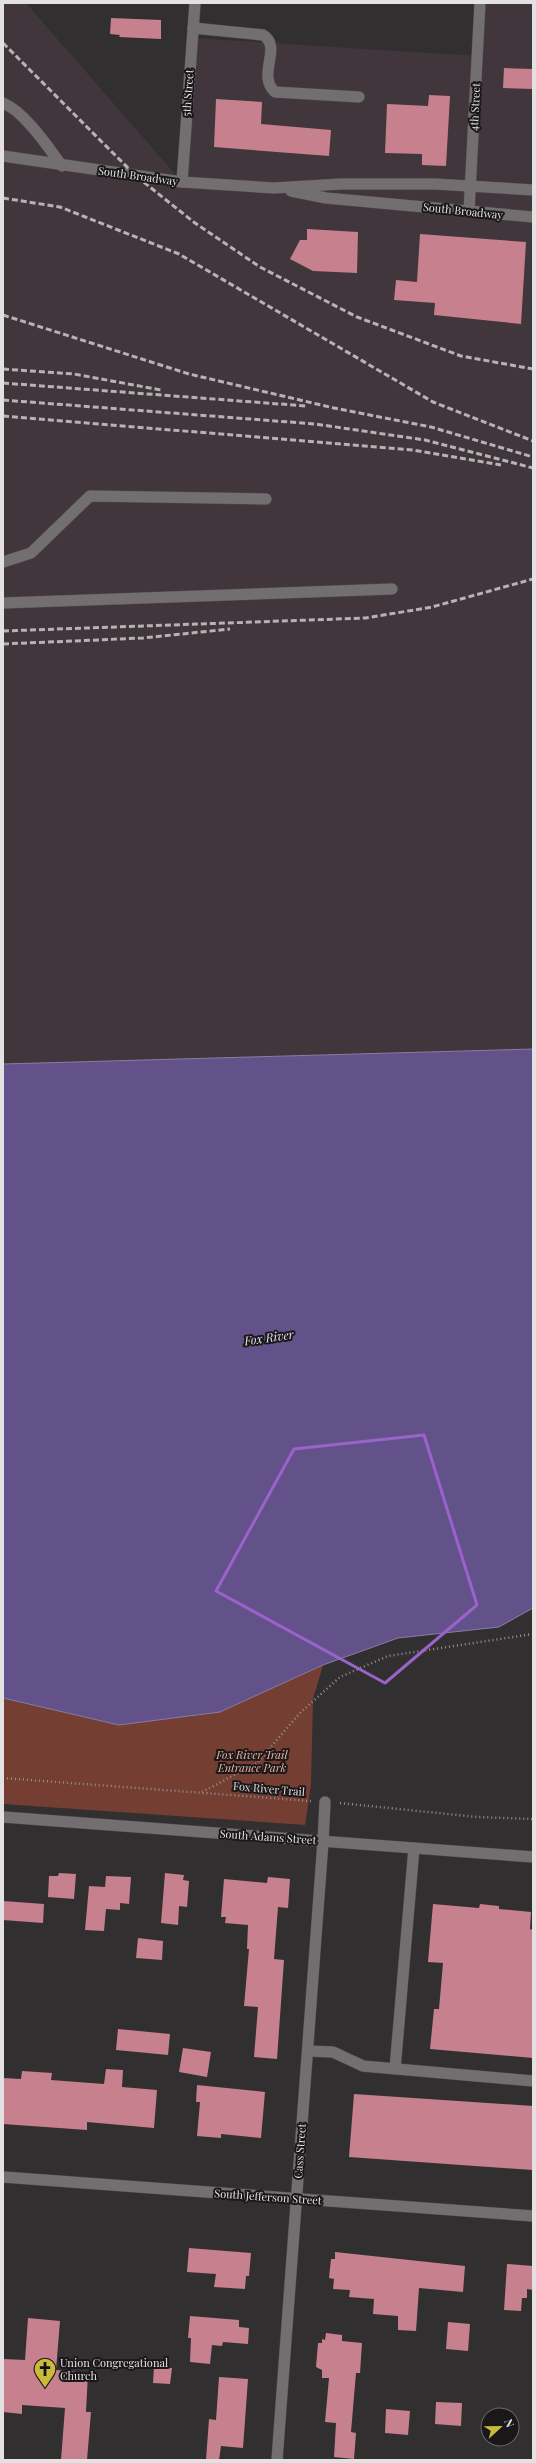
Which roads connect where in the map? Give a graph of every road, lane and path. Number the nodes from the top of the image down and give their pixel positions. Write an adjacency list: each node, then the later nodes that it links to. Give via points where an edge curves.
1 (195, 3): 3 (street, 5th Street)
2 (480, 3): 9 (street, 4th Street)
3 (193, 28): 4 (street, via 263,35 267,38 271,48 267,78 269,87 275,92); 8 (street, 5th Street)
4 (359, 97)
5 (3, 103): 7 (street, via 32,128)
6 (3, 156): 7 (street, South Broadway)
7 (62, 166): 8 (street, South Broadway)
8 (182, 182): 10 (street, South Broadway)
9 (470, 186): 10 (street, South Broadway, via 341,184); 11 (street, South Broadway); 12 (street, 4th Street)
10 (274, 188): 12 (street, South Broadway, via 326,198)
11 (533, 190)
12 (469, 211): 13 (street, South Broadway)
13 (533, 217)
14 (266, 499): 15 (street, via 90,496 31,553)
15 (3, 562)
16 (392, 589): 17 (street)
17 (3, 603)
18 (533, 1634): 20 (path, via 388,1656 347,1674 300,1713 257,1763)
19 (3, 1778): 20 (path, Fox River Trail)
20 (202, 1792): 21 (path, Fox River Trail)
21 (325, 1802): 23 (path, Fox River Trail, via 477,1817); 24 (street, Cass Street)
22 (3, 1817): 24 (street, South Adams Street)
23 (533, 1819)
24 (323, 1842): 25 (street, South Adams Street); 27 (street, Cass Street)
25 (414, 1848): 26 (street, South Adams Street); 28 (street)
26 (533, 1857)
27 (308, 2051): 28 (street, via 333,2052 362,2066); 31 (street, Cass Street)
28 (395, 2069): 29 (street)
29 (533, 2081)
30 (3, 2177): 31 (street, South Jefferson Street)
31 (296, 2200): 32 (street, South Jefferson Street); 33 (street, Cass Street)
32 (533, 2216)
33 (277, 2460)

